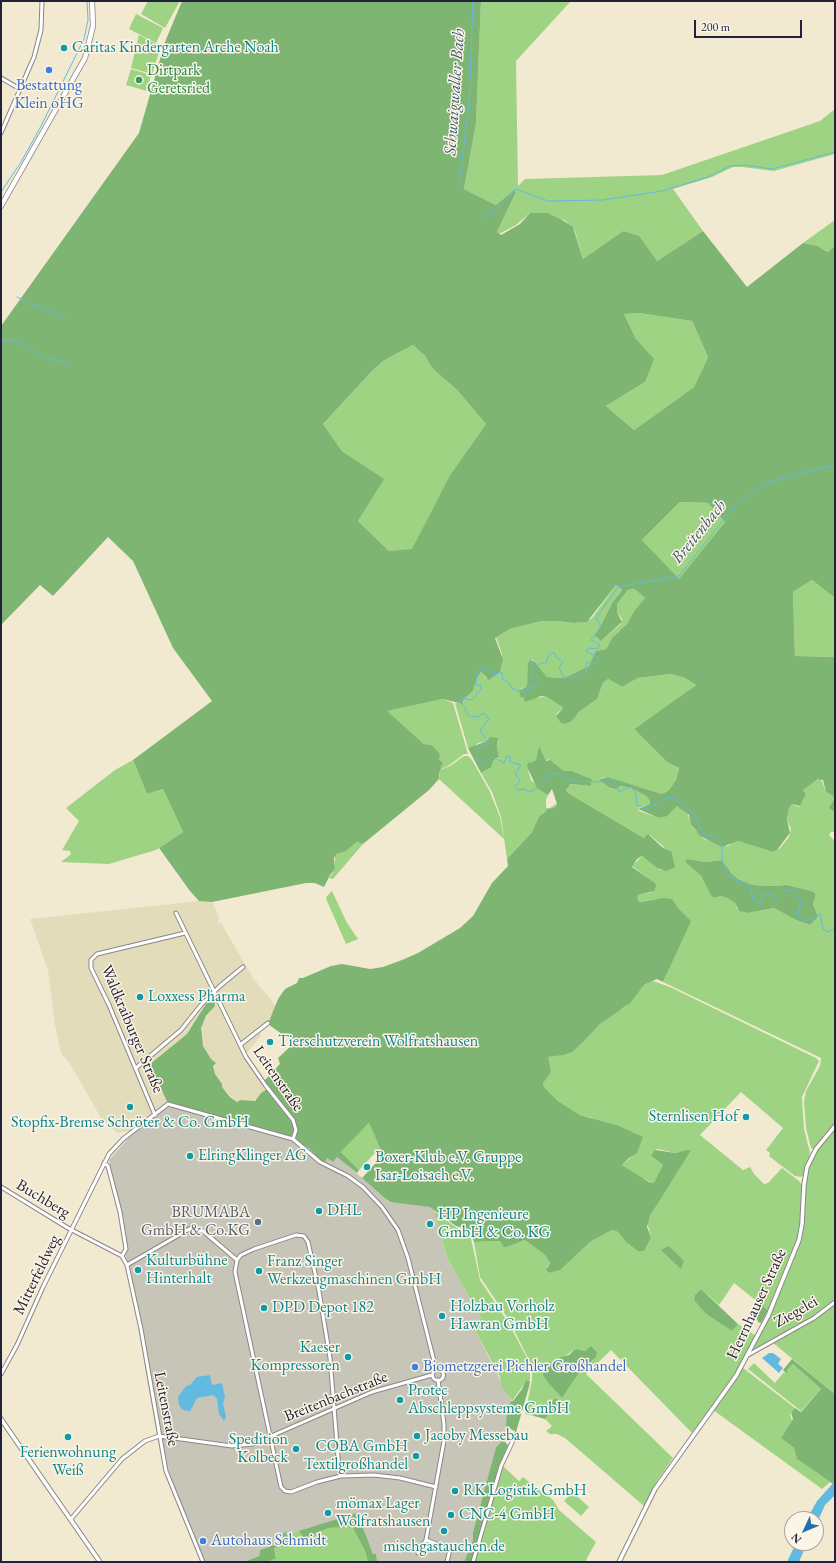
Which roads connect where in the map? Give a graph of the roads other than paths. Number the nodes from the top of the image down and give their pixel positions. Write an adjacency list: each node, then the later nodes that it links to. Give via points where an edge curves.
1 (42, 1): 4 (street, via 41,30 34,57)
2 (92, 1): 6 (main road, via 93,26 84,58)
3 (1, 78): 4 (street)
4 (20, 89): 5 (street)
5 (1, 132)
6 (1, 206)
7 (176, 913): 8 (street)
8 (185, 933): 10 (street); 13 (street, Waldkraiburger Straße, via 97,954 91,960 91,968)
9 (243, 967): 10 (street)
10 (214, 991): 12 (street); 13 (street, via 181,1030)
11 (268, 1023): 12 (street, Leitenstraße)
12 (240, 1045): 16 (street, Leitenstraße, via 266,1086 293,1120 296,1130)
13 (136, 1068): 14 (street, Waldkraiburger Straße)
14 (155, 1115): 16 (street, Leitenstraße, via 168,1104); 17 (street, Leitenstraße, via 123,1139)
15 (835, 1126): 24 (street, Herrnhauser Straße, via 810,1160 804,1185 799,1240 777,1295)
16 (293, 1139): 25 (street, Leitenstraße, via 320,1162 363,1187 393,1222 408,1258)
17 (104, 1163): 19 (street, Leitenstraße); 20 (street, via 108,1166 112,1178 120,1212 126,1250)
18 (1, 1187): 19 (street, Buchberg)
19 (72, 1230): 20 (street); 26 (street, Mitterfeldweg)
20 (122, 1256): 22 (street, Leitenstraße)
21 (237, 1260): 22 (street, via 203,1231 191,1228); 29 (street, via 254,1249 296,1235 304,1236 308,1242 330,1358); 33 (street, via 235,1272)
22 (127, 1265): 32 (street, Leitenstraße)
23 (835, 1302): 24 (street, Ziegelei, via 814,1318)
24 (748, 1355): 43 (street, Herrnhauser Straße, via 736,1376 655,1489)
25 (436, 1369): 27 (street); 28 (street, via 441,1370 444,1375)
26 (1, 1374)
27 (432, 1375): 28 (street); 29 (street, Breitenbachstraße, via 372,1392)
28 (438, 1380): 35 (street, via 444,1440)
29 (335, 1407): 33 (street, Breitenbachstraße); 34 (street, via 338,1469)
30 (1, 1419): 36 (street)
31 (516, 1434): 42 (street, via 501,1466)
32 (159, 1436): 33 (street, Breitenbachstraße, via 240,1447); 36 (street, Breitenbachstraße, via 144,1441 132,1449); 40 (street, Leitenstraße, via 166,1471)
33 (270, 1437): 34 (street, via 281,1487 285,1492)
34 (341, 1476): 35 (street, via 381,1475)
35 (436, 1487): 37 (street)
36 (71, 1519): 39 (street)
37 (426, 1540): 38 (street); 41 (street, via 451,1547)
38 (418, 1553)
39 (100, 1562)
40 (203, 1562)
41 (447, 1562)
42 (473, 1562)
43 (619, 1562)

